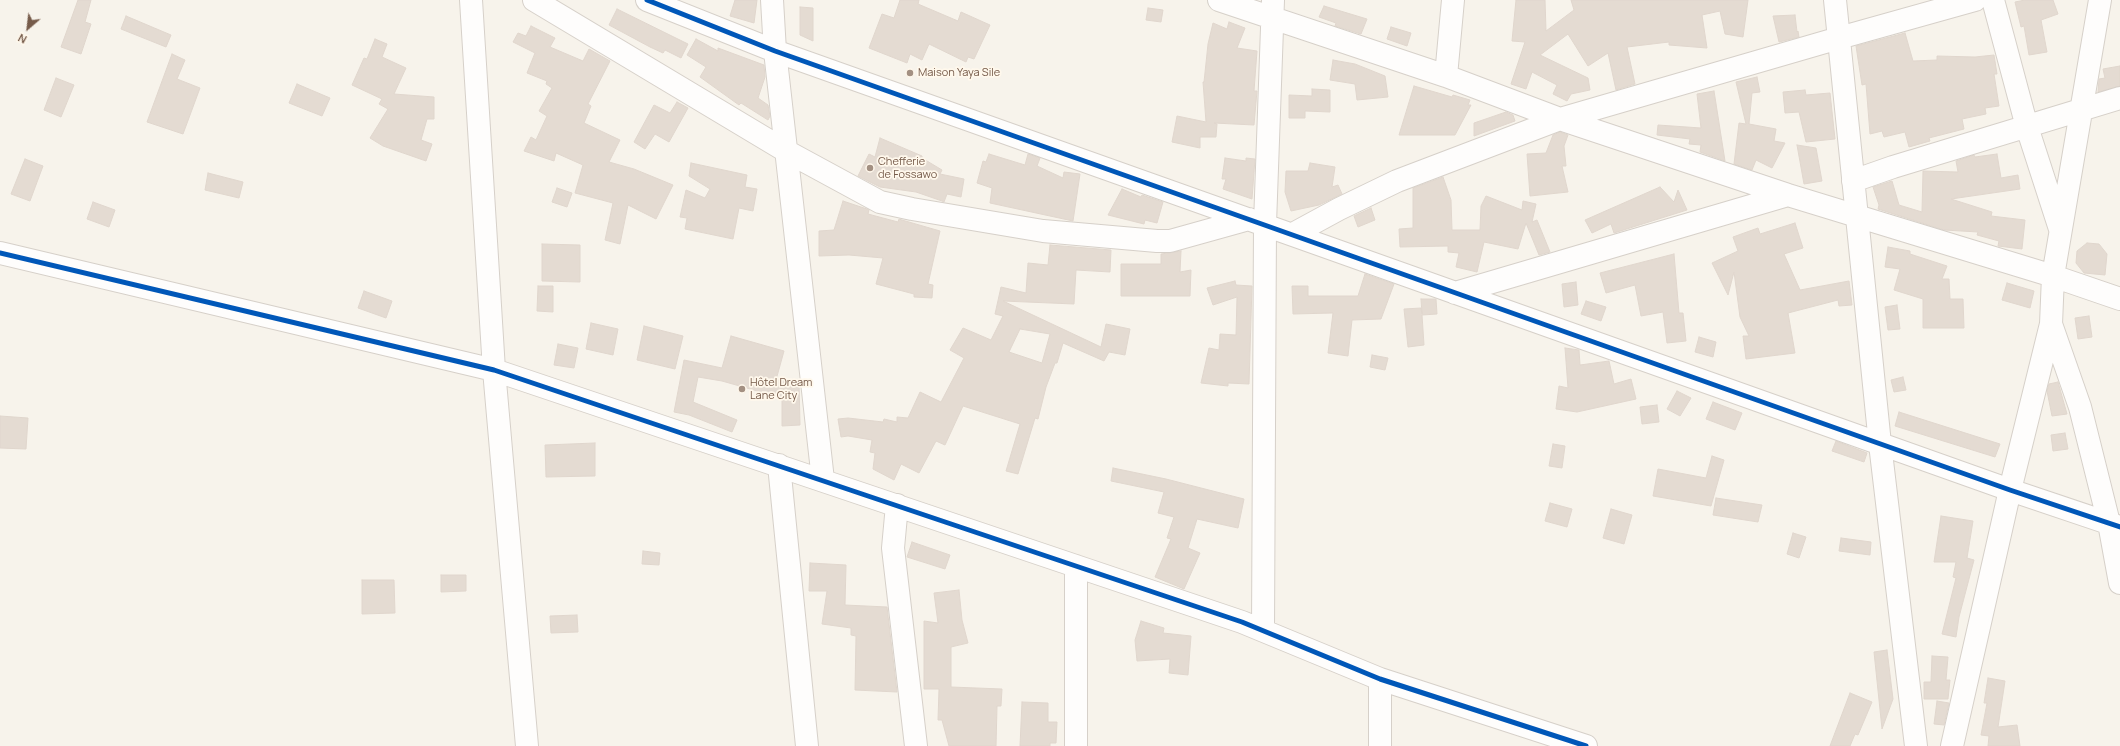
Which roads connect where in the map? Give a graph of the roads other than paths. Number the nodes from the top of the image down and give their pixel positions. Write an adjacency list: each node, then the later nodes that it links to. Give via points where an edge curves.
1 (471, 0): 31 (street)
2 (534, 0): 19 (street)
3 (647, 0): 13 (street)
4 (772, 0): 13 (street)
5 (1219, 0): 11 (street)
6 (1453, 0): 14 (street)
7 (1835, 0): 12 (street)
8 (1975, 0): 12 (street)
9 (1993, 0): 18 (street)
10 (2100, 0): 16 (street)
11 (1272, 10): 14 (street); 23 (street)
12 (1839, 38): 17 (street); 20 (street)
13 (775, 51): 19 (street); 23 (street)
14 (1446, 76): 17 (street)
15 (2120, 98): 16 (street)
16 (2082, 109): 18 (street); 24 (street)
17 (1560, 119): 21 (street); 25 (street, via 1397,181)
18 (2027, 127): 20 (street, via 1893,166); 24 (street)
19 (786, 151): 23 (street, via 880,202 1043,231 1170,240); 34 (street)
20 (1853, 181): 22 (street)
21 (1788, 195): 22 (street); 28 (street)
22 (1856, 216): 27 (street); 32 (street)
23 (1257, 222): 25 (street); 40 (street)
24 (2061, 232): 27 (street)
25 (1293, 234): 28 (street)
26 (0, 253): 31 (street)
27 (2053, 276): 29 (street); 30 (street)
28 (1455, 293): 32 (street)
29 (2120, 299)
30 (2051, 324): 35 (street); 37 (street, via 2080,407)
31 (494, 370): 33 (street); 42 (street)
32 (1880, 444): 35 (street); 48 (street)
33 (779, 465): 34 (street); 43 (street)
34 (823, 480): 36 (street)
35 (2010, 490): 37 (street); 49 (street)
36 (897, 505): 38 (street); 44 (street, via 893,548)
37 (2114, 525): 39 (street)
38 (1076, 566): 40 (street); 45 (street)
39 (2120, 583)
40 (1263, 629): 41 (street)
41 (1380, 679): 46 (street); 47 (street)
42 (527, 746)
43 (807, 746)
44 (916, 746)
45 (1076, 746)
46 (1380, 746)
47 (1586, 746)
48 (1916, 746)
49 (1952, 746)

